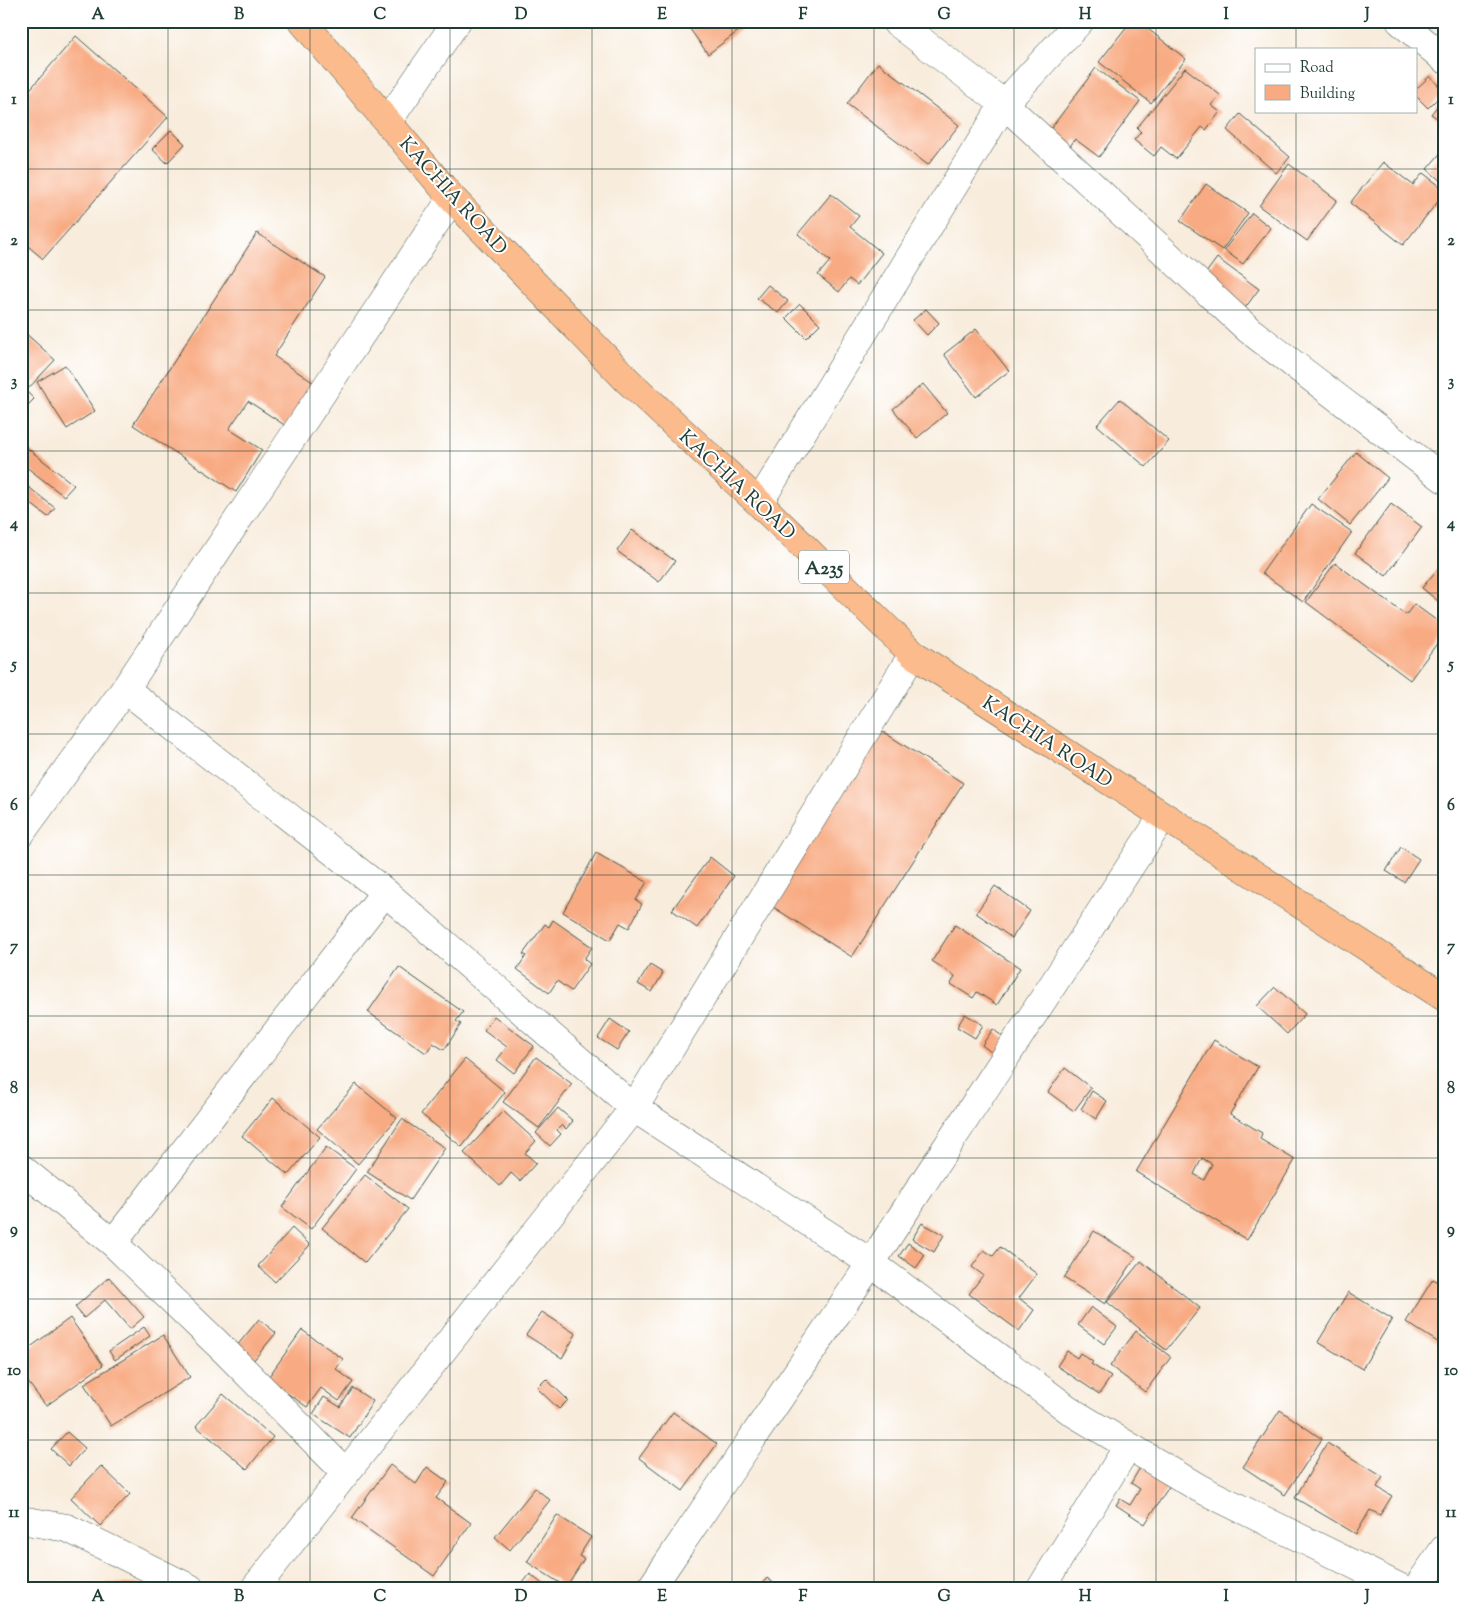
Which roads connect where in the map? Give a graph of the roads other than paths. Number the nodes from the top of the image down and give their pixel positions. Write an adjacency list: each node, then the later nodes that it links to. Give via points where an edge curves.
1 (302, 21): 8 (highway, KACHIA ROAD / A235)
2 (456, 21): 8 (street)
3 (895, 21): 7 (street)
4 (1080, 21): 7 (street)
5 (1400, 21): 6 (street)
6 (1444, 59)
7 (1004, 104): 10 (street, via 1249,330); 11 (street)
8 (388, 121): 9 (highway, KACHIA ROAD / A235)
9 (452, 198): 11 (highway, KACHIA ROAD / A235, via 628,381); 13 (street)
10 (1444, 479)
11 (759, 503): 12 (highway, KACHIA ROAD / A235)
12 (913, 654): 14 (highway, KACHIA ROAD / A235); 18 (street)
13 (125, 689): 15 (street); 16 (street)
14 (1163, 816): 17 (highway, KACHIA ROAD / A235); 21 (street)
15 (21, 833)
16 (384, 892): 18 (street); 20 (street)
17 (1444, 997)
18 (634, 1108): 21 (street); 23 (street)
19 (21, 1168): 20 (street)
20 (113, 1243): 23 (street)
21 (871, 1263): 22 (street, via 1072,1412); 28 (street)
22 (1128, 1446): 29 (street); 30 (street, via 1199,1488)
23 (346, 1472): 27 (street)
24 (21, 1520): 26 (street, via 67,1528)
25 (1444, 1549): 31 (street)
26 (190, 1588)
27 (255, 1588)
28 (651, 1588)
29 (1041, 1588)
30 (1401, 1588)
31 (1417, 1588)

